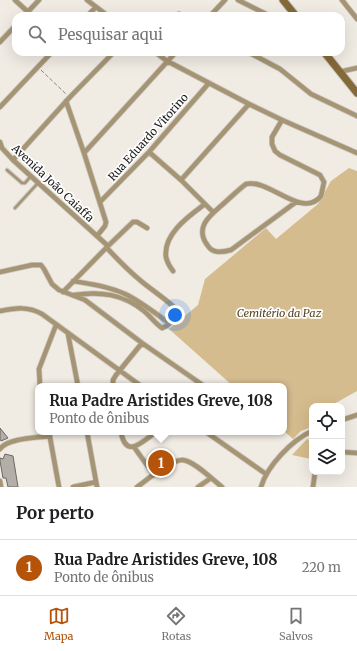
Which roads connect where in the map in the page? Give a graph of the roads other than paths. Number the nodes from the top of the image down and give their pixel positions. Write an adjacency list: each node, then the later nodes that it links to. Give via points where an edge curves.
1 (15, 0): 9 (street)
2 (39, 0): 10 (street)
3 (87, 0): 8 (street)
4 (225, 0): 13 (street)
5 (238, 0): 14 (street)
6 (283, 0): 15 (main road)
7 (342, 0): 16 (street)
8 (96, 7): 11 (street); 12 (street)
9 (24, 12)
10 (28, 12)
11 (91, 12)
12 (103, 12)
13 (214, 12)
14 (262, 12)
15 (289, 12)
16 (357, 19)
17 (12, 30): 18 (street)
18 (0, 42)
19 (48, 56): 32 (street)
20 (110, 56): 30 (street)
21 (160, 56): 25 (street)
22 (172, 56): 25 (street)
23 (256, 56): 33 (street, via 280,69 311,94)
24 (327, 56): 27 (main road)
25 (167, 61): 28 (street); 37 (street)
26 (357, 68): 27 (street)
27 (339, 72): 29 (main road)
28 (210, 83): 31 (street); 36 (street, Rua Eduardo Vitorino)
29 (357, 93)
30 (68, 99): 37 (street); 39 (street)
31 (249, 104): 34 (street); 42 (street)
32 (0, 107)
33 (357, 116)
34 (282, 120): 38 (street); 45 (street, via 272,137 275,152 320,175 324,182 323,192 316,202)
35 (0, 142): 39 (street, Avenida João Caiaffa)
36 (149, 152): 42 (street); 44 (street, Rua Eduardo Vitorino)
37 (84, 153): 44 (street)
38 (357, 153)
39 (13, 160): 41 (street, Avenida João Caiaffa)
40 (7, 170): 41 (lane, via 22,183)
41 (31, 176): 43 (street, Avenida João Caiaffa)
42 (181, 180): 46 (street)
43 (38, 182): 47 (lane); 50 (street, Avenida João Caiaffa)
44 (100, 202): 50 (street, via 106,224)
45 (296, 202): 48 (street, via 251,182); 48 (street, via 226,252 214,252 204,238 204,224)
46 (205, 204): 48 (street); 52 (street, via 177,228 169,240 166,255)
47 (15, 208)
48 (213, 212)
49 (147, 228): 51 (street, via 133,222)
50 (97, 236): 51 (street, Avenida João Caiaffa)
51 (108, 247): 54 (street); 58 (street, Avenida João Caiaffa, via 125,267 176,309 176,316)
52 (173, 271)
53 (0, 272): 55 (street, via 32,264 41,265 52,284)
54 (73, 281): 55 (street); 58 (street, via 125,294)
55 (63, 292): 56 (street)
56 (74, 295): 58 (street, via 91,293 118,296 139,307 162,328); 61 (street, via 86,300)
57 (0, 311): 59 (street, via 19,307 28,309 42,314)
58 (169, 323)
59 (56, 325): 60 (street); 63 (street, via 39,370)
60 (68, 334): 62 (street); 64 (street)
61 (142, 343): 62 (street); 67 (street)
62 (119, 370): 65 (street); 66 (street)
63 (40, 383)
64 (77, 383)
65 (113, 383)
66 (137, 383)
67 (200, 383)
68 (357, 415): 69 (street)
69 (345, 419)
70 (309, 433): 81 (street, via 285,451)
71 (45, 435): 78 (street, via 9,443)
72 (49, 435): 88 (street)
73 (87, 435): 86 (street)
74 (122, 435): 77 (street, via 126,445)
75 (152, 435): 77 (street)
76 (210, 435): 81 (street)
77 (134, 447): 82 (street)
78 (0, 450)
79 (345, 452): 80 (street)
80 (357, 453)
81 (266, 474): 93 (street)
82 (154, 475): 84 (street, via 176,461 184,460); 90 (street)
83 (315, 475): 94 (street)
84 (211, 478): 91 (street); 92 (street)
85 (0, 481): 87 (street)
86 (96, 484): 89 (street)
87 (1, 487)
88 (59, 487)
89 (73, 487)
90 (137, 487)
91 (198, 487)
92 (222, 487)
93 (260, 487)
94 (313, 487)

